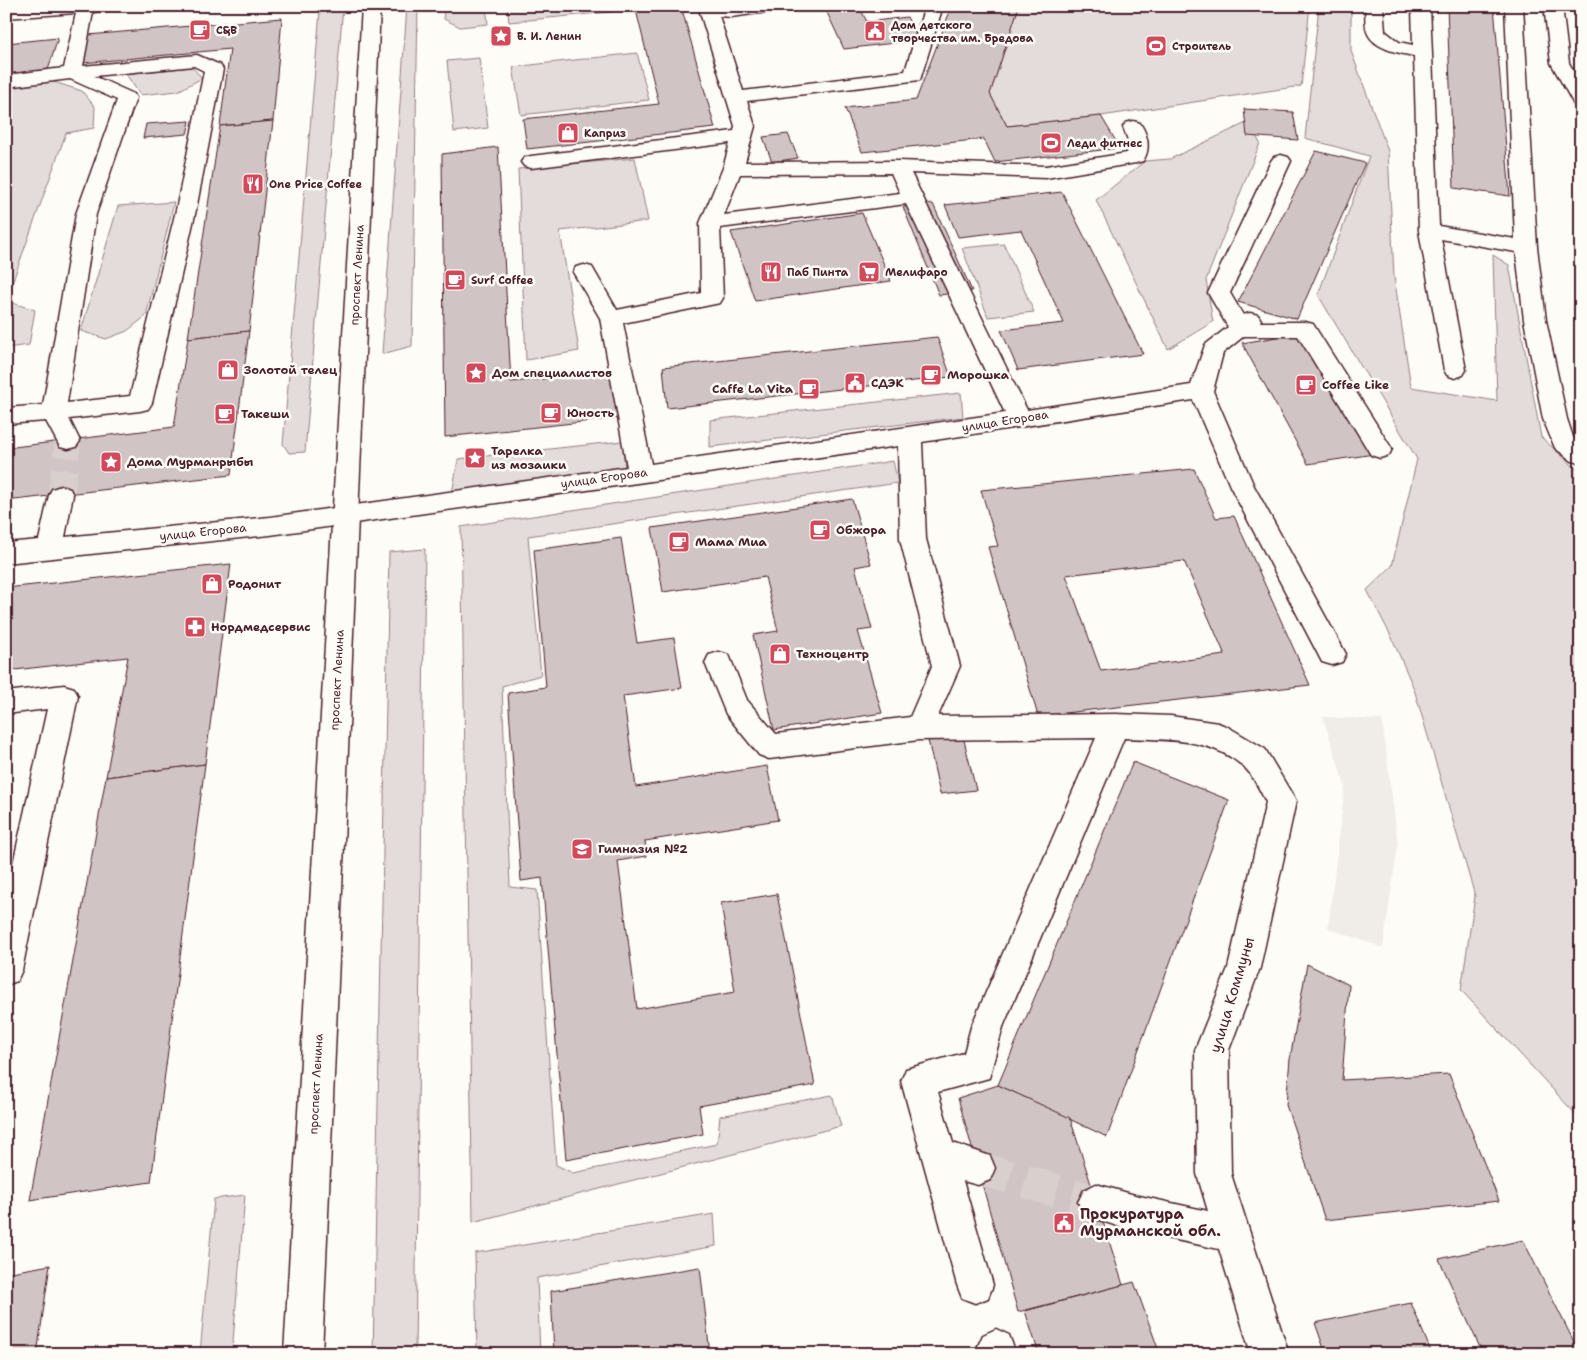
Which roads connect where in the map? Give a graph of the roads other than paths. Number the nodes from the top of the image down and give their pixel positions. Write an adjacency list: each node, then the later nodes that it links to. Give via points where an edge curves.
1 (371, 6): 40 (street, проспект Ленина)
2 (934, 6): 14 (street, via 913,76)
3 (1374, 6): 11 (street, via 1376,33 1393,46)
4 (1421, 6): 11 (street)
5 (1514, 6): 25 (street)
6 (1553, 6): 15 (street, via 1560,63)
7 (93, 7): 10 (street); 12 (street)
8 (708, 8): 9 (street, via 731,12); 14 (street)
9 (784, 9)
10 (6, 13)
11 (1423, 52): 24 (street)
12 (72, 73): 13 (street); 31 (street, via 127,98 86,214); 31 (street, via 197,60 214,70 186,210 140,403)
13 (6, 81)
14 (736, 97): 17 (street, via 745,126)
15 (1581, 101)
16 (1133, 126): 20 (street, via 1139,143 1136,157 1046,172)
17 (742, 136): 19 (street); 21 (street)
18 (1281, 160): 28 (street, via 1220,293)
19 (531, 162)
20 (898, 167): 21 (street); 22 (street)
21 (733, 168): 23 (street)
22 (913, 197): 23 (street); 33 (street)
23 (710, 223): 27 (street, via 712,298)
24 (1429, 231): 25 (street); 29 (street)
25 (1526, 247): 37 (street, via 1555,419 1564,442)
26 (584, 272): 27 (street)
27 (611, 318): 38 (street)
28 (1245, 324): 30 (street, via 1213,350); 36 (street, via 1304,329)
29 (1455, 370)
30 (1201, 392): 33 (street, улица Егорова); 43 (street, via 1242,486)
31 (54, 412): 32 (street); 35 (street)
32 (6, 416)
33 (1020, 419): 34 (street, улица Егорова)
34 (910, 436): 38 (street, улица Егорова); 47 (street, via 913,539 946,666)
35 (68, 441)
36 (1380, 449)
37 (1581, 455)
38 (640, 472): 40 (street, улица Егорова)
39 (61, 494): 41 (street)
40 (345, 515): 41 (street, улица Егорова, via 270,526); 54 (street, проспект Ленина)
41 (50, 548): 42 (street, улица Егорова)
42 (6, 553)
43 (1332, 654)
44 (719, 663): 47 (street, via 736,706 769,747)
45 (6, 703): 48 (street, via 64,696)
46 (1115, 726): 47 (street); 49 (street, via 987,1027 976,1066 918,1082); 52 (street, улица Коммуны, via 1171,728 1218,735 1255,758 1280,801 1244,968 1212,1050 1214,1174)
47 (919, 728)
48 (6, 970)
49 (940, 1157): 50 (street); 53 (street)
50 (978, 1168)
51 (1096, 1202): 52 (street)
52 (1232, 1234): 55 (street, улица Коммуны)
53 (975, 1285)
54 (303, 1354)
55 (1270, 1354)

